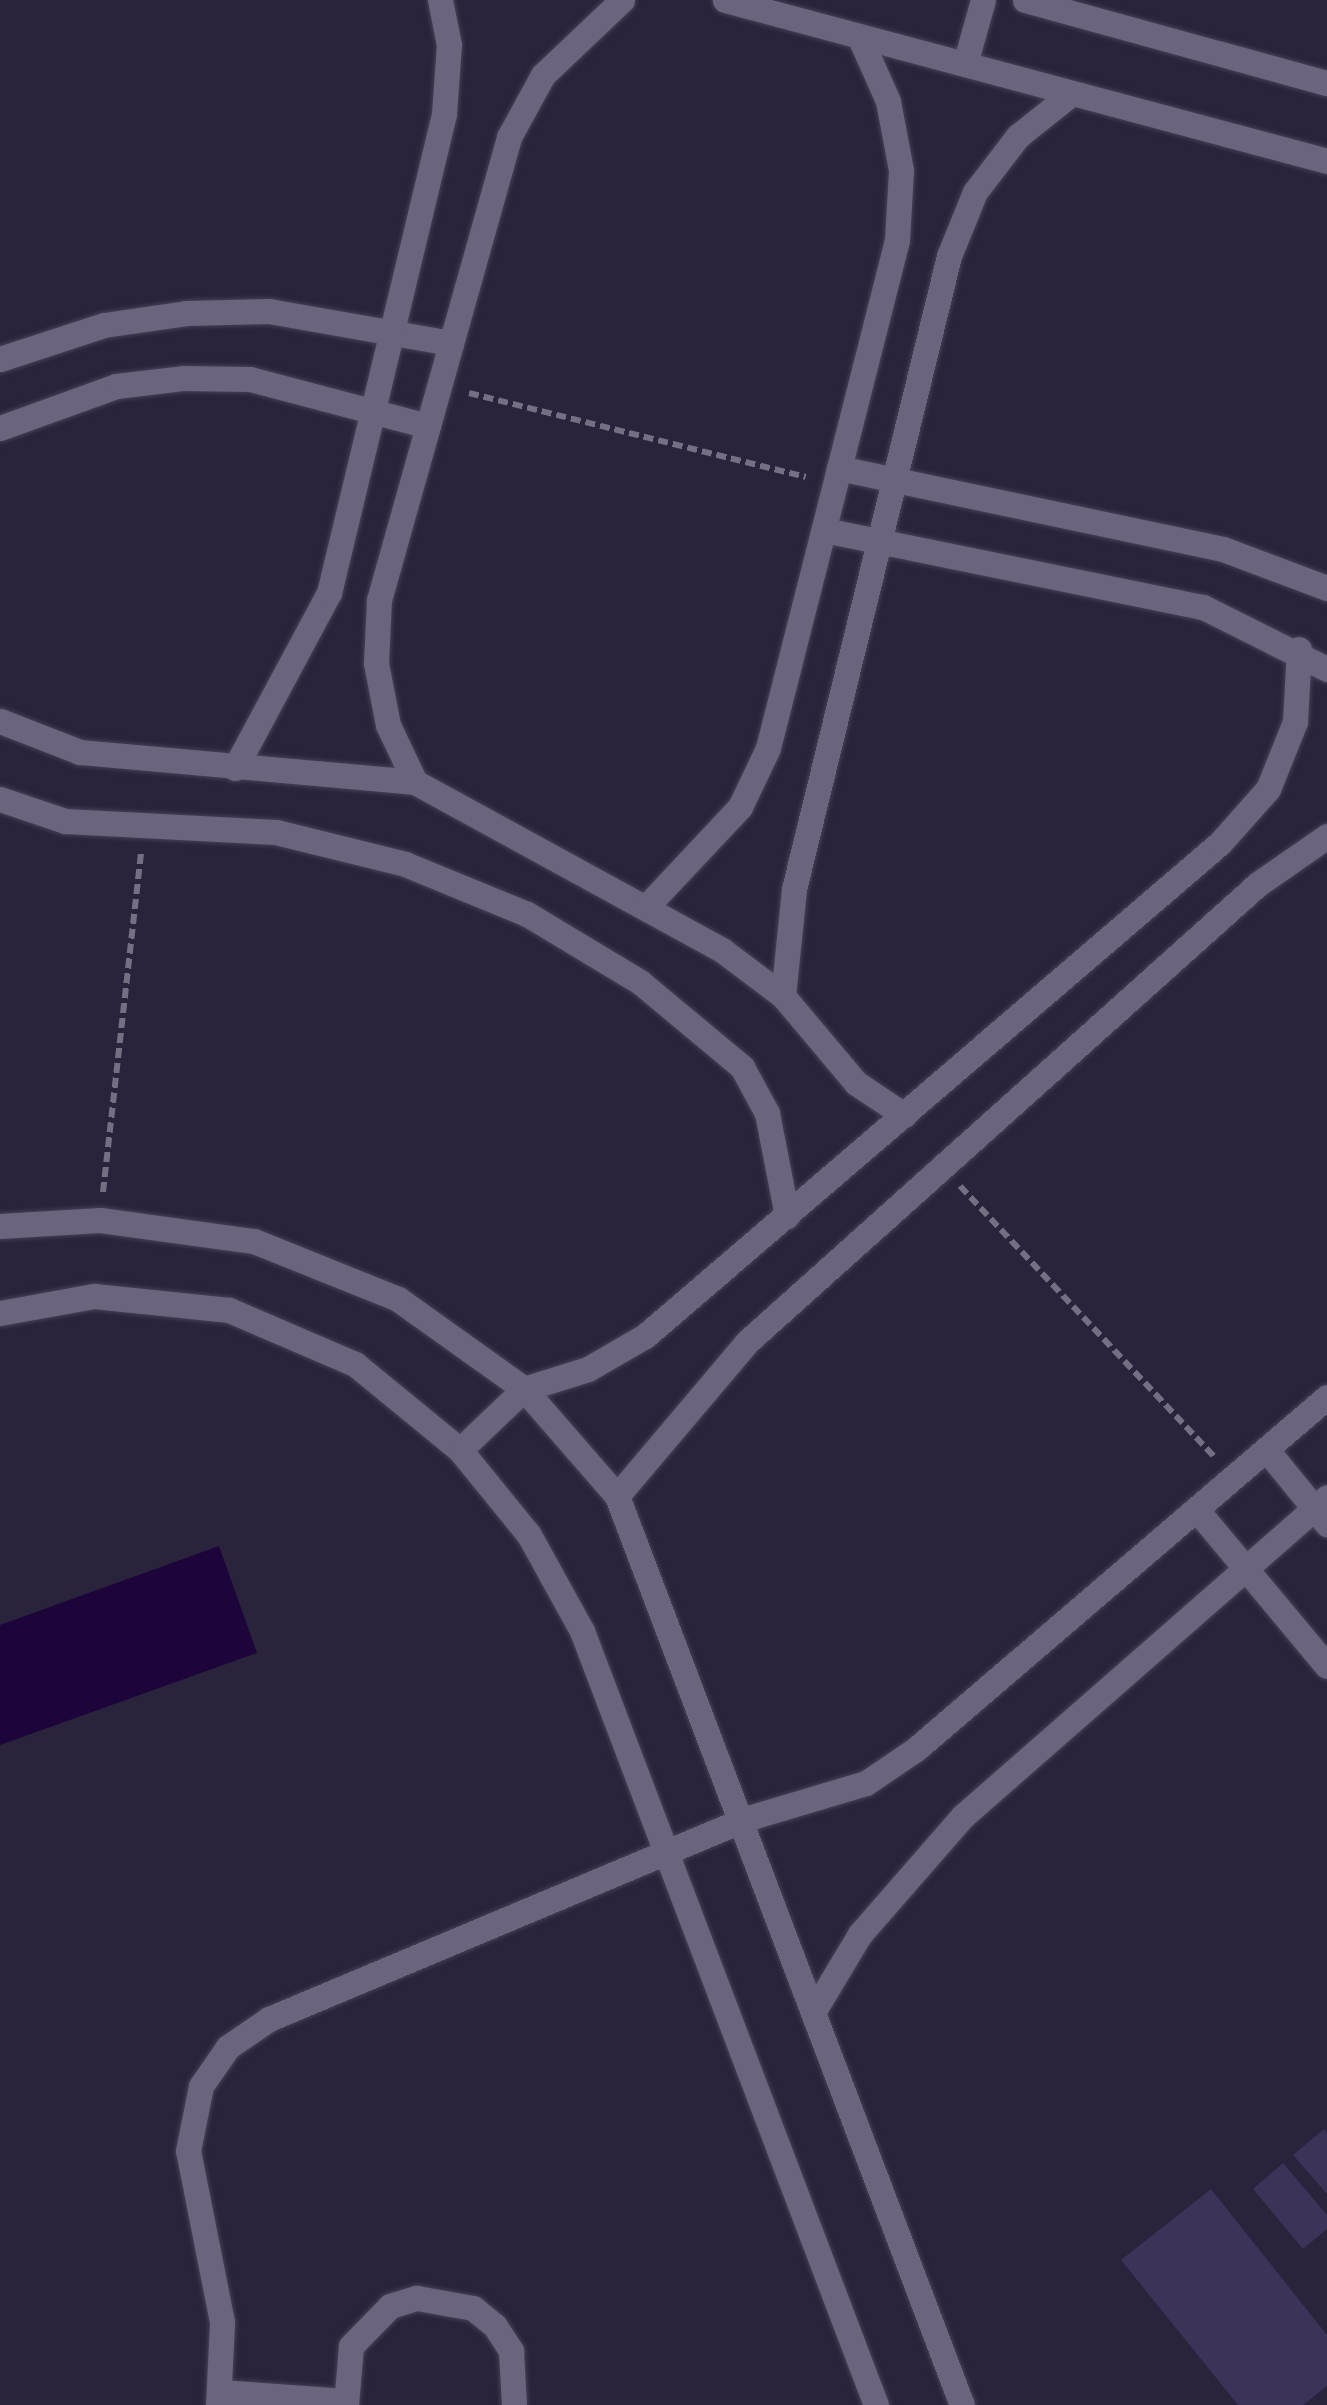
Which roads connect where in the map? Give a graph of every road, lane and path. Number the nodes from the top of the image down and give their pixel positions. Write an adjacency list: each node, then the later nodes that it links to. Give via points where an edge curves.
1 (440, 0): 11 (street, via 448,45 444,114)
2 (622, 0): 12 (street, via 543,75 508,137)
3 (725, 0): 6 (street)
4 (984, 0): 7 (street)
5 (1025, 0): 8 (street)
6 (859, 36): 7 (street); 18 (street, via 888,101 900,188 897,240)
7 (965, 64): 9 (street)
8 (1327, 83)
9 (1072, 93): 10 (street); 19 (street, via 1018,136 975,192 949,256)
10 (1327, 161)
11 (392, 332): 12 (street); 13 (street, via 269,311 186,313 104,325); 15 (street)
12 (451, 342): 14 (street)
13 (0, 359)
14 (439, 386): 16 (street); 18 (path)
15 (373, 412): 16 (street); 17 (street, via 250,379 182,378 116,386); 26 (street, via 329,593)
16 (428, 426): 27 (street, via 379,600 376,662 388,725)
17 (0, 428)
18 (837, 476): 19 (street); 20 (street)
19 (896, 481): 21 (street); 22 (street, via 1222,549)
20 (824, 530): 21 (street); 31 (street, via 768,748 740,807)
21 (881, 542): 23 (street, via 1203,607); 32 (street, via 794,889)
22 (1327, 588)
23 (1299, 649): 24 (street); 33 (street, via 1295,722 1268,789 1220,844)
24 (1327, 669)
25 (0, 721): 26 (street, via 80,752)
26 (235, 768): 27 (street)
27 (415, 782): 31 (street)
28 (0, 799): 29 (street, via 65,821)
29 (145, 820): 35 (street, via 276,832 405,864 527,914 640,982 742,1067 767,1113); 36 (path)
30 (1327, 836): 34 (street, via 1258,884)
31 (647, 906): 32 (street)
32 (782, 996): 33 (street, via 815,1043)
33 (904, 1115): 35 (street)
34 (942, 1167): 43 (path); 44 (street, via 747,1342)
35 (786, 1216): 39 (street, via 645,1336 588,1369)
36 (100, 1220): 37 (street); 39 (street, via 254,1242 290,1256 398,1300)
37 (0, 1226)
38 (0, 1313): 42 (street, via 94,1296 229,1310 355,1364)
39 (524, 1390): 42 (street); 44 (street)
40 (1327, 1396): 41 (street)
41 (1266, 1449): 43 (street); 46 (street)
42 (460, 1450): 50 (street, via 529,1535 582,1631)
43 (1233, 1478): 45 (street)
44 (617, 1496): 49 (street)
45 (1196, 1509): 47 (street); 49 (street, via 916,1750 866,1783)
46 (1323, 1510): 47 (street)
47 (1247, 1572): 48 (street); 51 (street, via 963,1816 860,1934)
48 (1327, 1666)
49 (744, 1819): 50 (street); 51 (street)
50 (667, 1853): 52 (street, via 269,2020 213,2065 194,2106 188,2151 222,2322); 55 (street)
51 (815, 2008): 56 (street)
52 (220, 2398): 53 (street)
53 (346, 2403): 54 (street, via 348,2359 368,2323 390,2306 445,2298 496,2326 511,2351)
54 (514, 2405)
55 (876, 2405)
56 (962, 2405)

